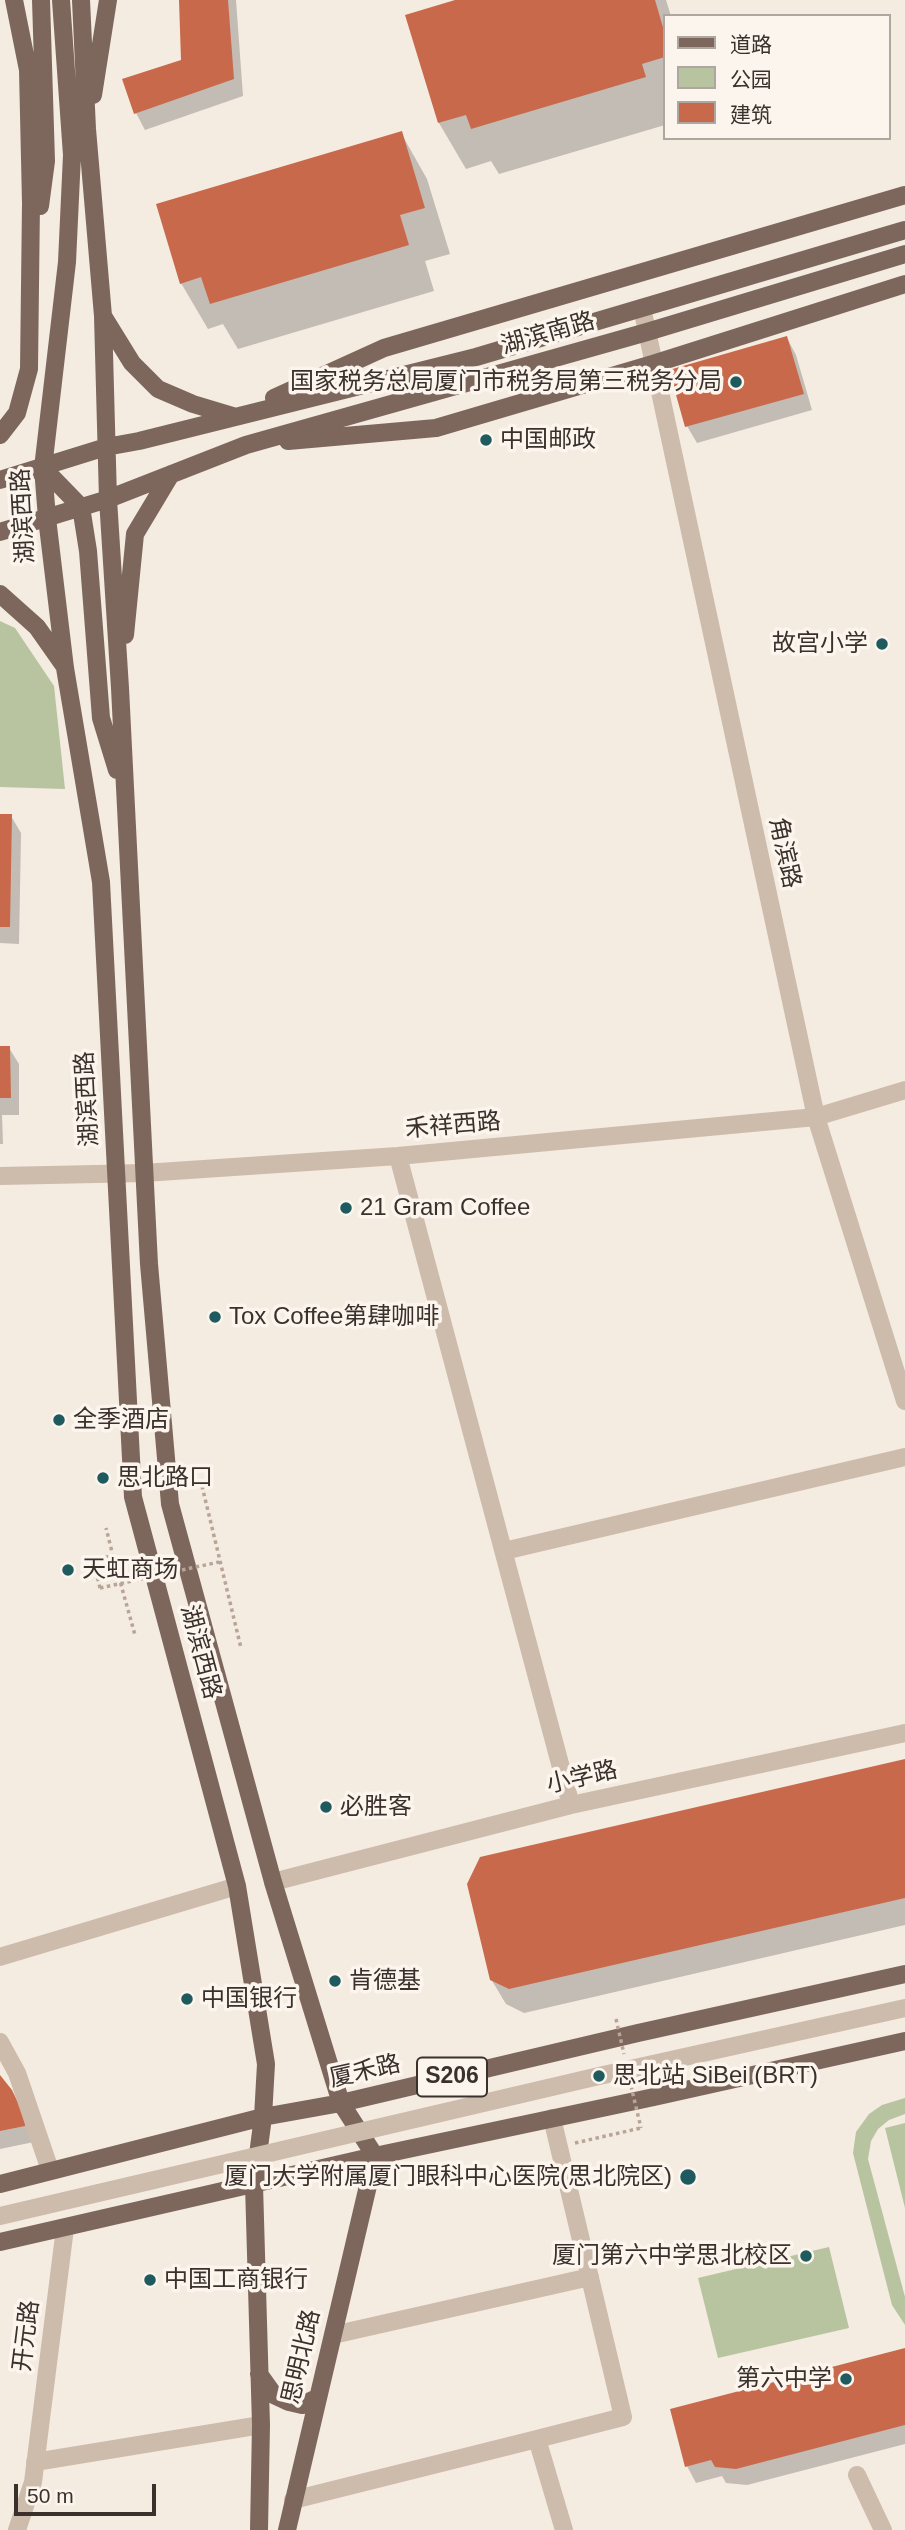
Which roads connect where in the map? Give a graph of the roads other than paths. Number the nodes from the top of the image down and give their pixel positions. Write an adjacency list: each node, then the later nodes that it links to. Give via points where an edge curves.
1 (14, 0): 10 (main road, via 28,70)
2 (41, 0): 10 (main road, via 46,162)
3 (61, 0): 20 (main road, 湖滨西路, via 72,155 67,262)
4 (81, 0): 6 (main road, 湖滨西路)
5 (108, 0): 6 (main road)
6 (87, 130): 13 (main road, 湖滨西路)
7 (905, 195): 16 (main road, via 384,348)
8 (905, 230): 12 (main road, 湖滨南路)
9 (905, 254): 14 (main road, 湖滨南路)
10 (30, 283): 17 (main road, via 29,369 17,413)
11 (905, 284): 15 (main road)
12 (642, 308): 14 (street, 角滨路); 16 (main road, 湖滨南路, via 476,357)
13 (103, 316): 16 (main road, via 132,363 158,389); 19 (main road, 湖滨西路)
14 (647, 332): 15 (street, 角滨路); 18 (main road, 湖滨南路)
15 (653, 364): 18 (main road, via 436,428); 32 (street, 角滨路)
16 (234, 416): 19 (main road, 湖滨南路)
17 (0, 435)
18 (246, 445): 21 (main road, 湖滨南路)
19 (106, 447): 20 (main road, 湖滨南路); 23 (main road, 湖滨西路)
20 (43, 468): 22 (main road, 湖滨南路); 24 (main road); 25 (main road, 湖滨西路)
21 (171, 474): 23 (main road, 湖滨南路); 29 (main road, via 135,534)
22 (0, 480)
23 (108, 499): 24 (main road, 湖滨南路); 29 (main road, 湖滨西路)
24 (81, 508): 25 (main road, 湖滨南路); 30 (main road, via 101,718)
25 (47, 518): 26 (main road, 湖滨南路); 28 (main road, 湖滨西路)
26 (0, 533)
27 (0, 594): 28 (main road, via 37,627)
28 (65, 668): 34 (main road, 湖滨西路, via 101,882)
29 (120, 688): 30 (main road, 湖滨西路)
30 (125, 801): 35 (main road, 湖滨西路)
31 (905, 1090): 32 (street, 禾祥西路)
32 (816, 1117): 33 (street, 禾祥西路); 37 (street, 角滨路)
33 (398, 1156): 35 (street, 禾祥西路); 39 (street)
34 (116, 1173): 35 (street, 禾祥西路); 36 (street, 禾祥西路); 43 (main road, 湖滨西路, via 133,1497)
35 (144, 1173): 42 (main road, 湖滨西路, via 170,1504)
36 (0, 1176)
37 (905, 1401)
38 (905, 1457): 39 (street)
39 (504, 1551): 41 (street)
40 (905, 1733): 41 (street, 小学路)
41 (571, 1804): 42 (street, 小学路)
42 (273, 1882): 49 (main road, 湖滨西路)
43 (237, 1886): 44 (street); 50 (main road, 湖滨西路, via 266,2064)
44 (0, 1957)
45 (905, 1974): 49 (main road, 厦禾路 / S206)
46 (905, 2008): 56 (street, bridge)
47 (905, 2041): 51 (main road, S206)
48 (0, 2042): 53 (street, via 17,2073)
49 (341, 2103): 50 (main road, 厦禾路 / S206); 52 (main road, 湖滨西路)
50 (263, 2116): 53 (main road, 厦禾路 / S206); 55 (main road, 湖滨西路)
51 (552, 2118): 52 (main road, S206); 59 (street)
52 (375, 2155): 55 (main road, S206); 60 (main road, 思明北路)
53 (50, 2170): 54 (main road, 厦禾路 / S206)
54 (0, 2184)
55 (254, 2185): 57 (main road, S206); 61 (main road, 思明北路)
56 (0, 2216)
57 (65, 2228): 58 (main road, S206); 65 (street, 开元路)
58 (0, 2242)
59 (590, 2277): 60 (street); 64 (street, via 623,2417)
60 (332, 2335): 62 (main road, 思明北路)
61 (259, 2374): 62 (main road, via 274,2395 289,2402 302,2405); 63 (main road, 思明北路)
62 (317, 2398): 67 (main road, 思明北路)
63 (261, 2425): 65 (street); 69 (main road, 思明北路)
64 (537, 2439): 67 (street); 71 (street)
65 (35, 2462): 68 (street, 开元路)
66 (857, 2475): 72 (street)
67 (293, 2500): 70 (main road, 思明北路)
68 (17, 2530)
69 (259, 2530)
70 (287, 2530)
71 (564, 2530)
72 (883, 2530)

